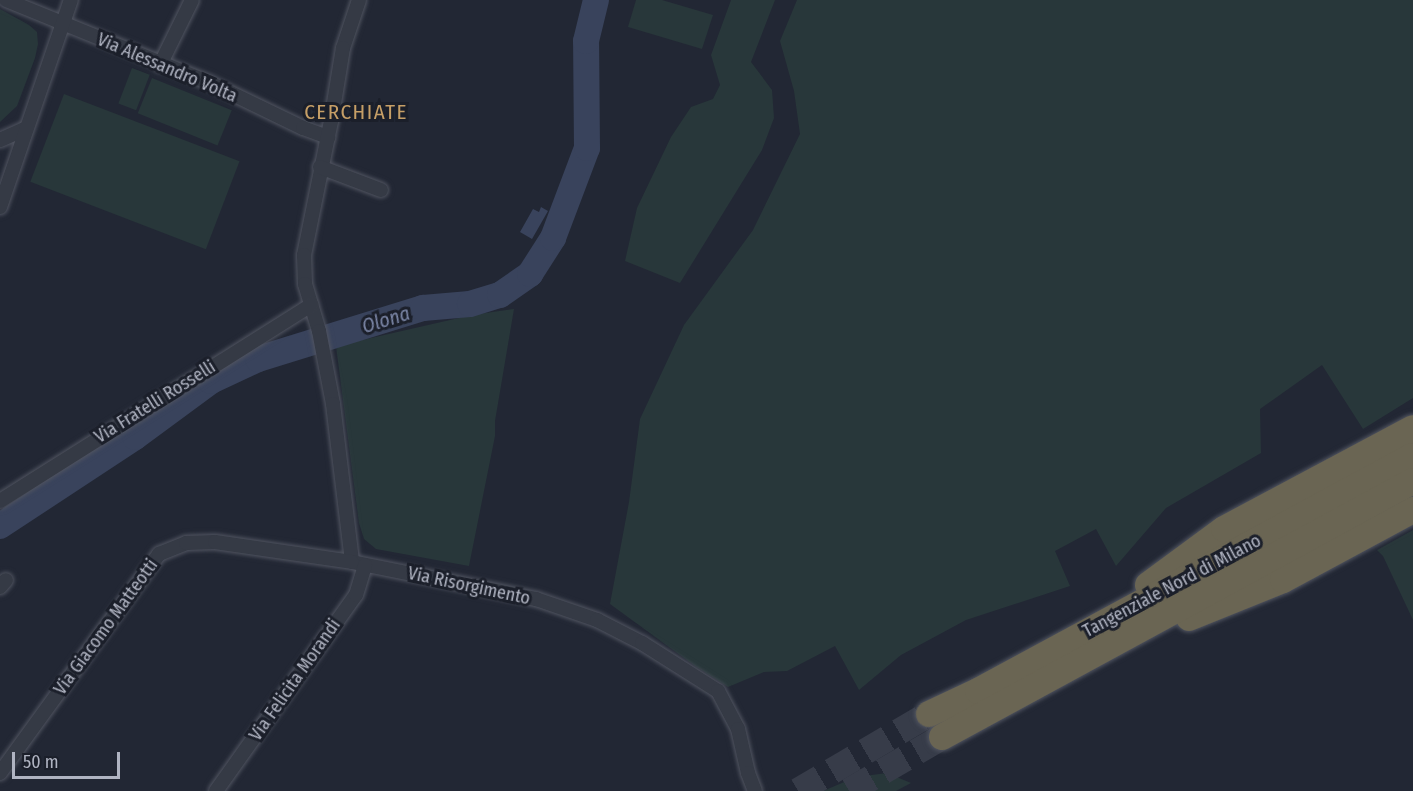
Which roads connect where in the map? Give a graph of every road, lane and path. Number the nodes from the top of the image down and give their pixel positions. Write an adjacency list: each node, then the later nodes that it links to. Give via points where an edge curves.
1 (6, 0): 5 (street, Via Alessandro Volta)
2 (71, 0): 5 (street)
3 (192, 0): 6 (street)
4 (359, 0): 8 (street, via 343,48)
5 (62, 24): 6 (street, Via Alessandro Volta); 7 (street)
6 (160, 64): 8 (street, Via Alessandro Volta)
7 (25, 129): 9 (street); 12 (street)
8 (328, 137): 10 (street)
9 (0, 140)
10 (320, 167): 11 (street); 13 (street, via 304,255 305,284)
11 (381, 190)
12 (0, 207)
13 (311, 305): 18 (street, Via Fratelli Rosselli); 21 (street, via 327,368)
14 (1413, 412): 20 (highway)
15 (1413, 428): 20 (highway)
16 (1413, 456): 23 (highway, Tangenziale Nord di Milano)
17 (1413, 481): 22 (highway, Tangenziale Nord di Milano)
18 (0, 501)
19 (1413, 510): 22 (highway, via 1283,580)
20 (1244, 518): 23 (highway, via 1148,585 1028,650)
21 (359, 563): 26 (street, Via Giacomo Matteotti, via 215,542 186,543 159,554); 27 (street, Via Felicita Morandi, via 356,596); 28 (street, Via Risorgimento, via 536,599 642,643 718,691 738,729)
22 (1049, 679): 25 (highway, Tangenziale Nord di Milano)
23 (978, 692): 24 (highway, Tangenziale Nord di Milano)
24 (929, 714)
25 (942, 737)
26 (0, 772)
27 (216, 791)
28 (755, 791)

